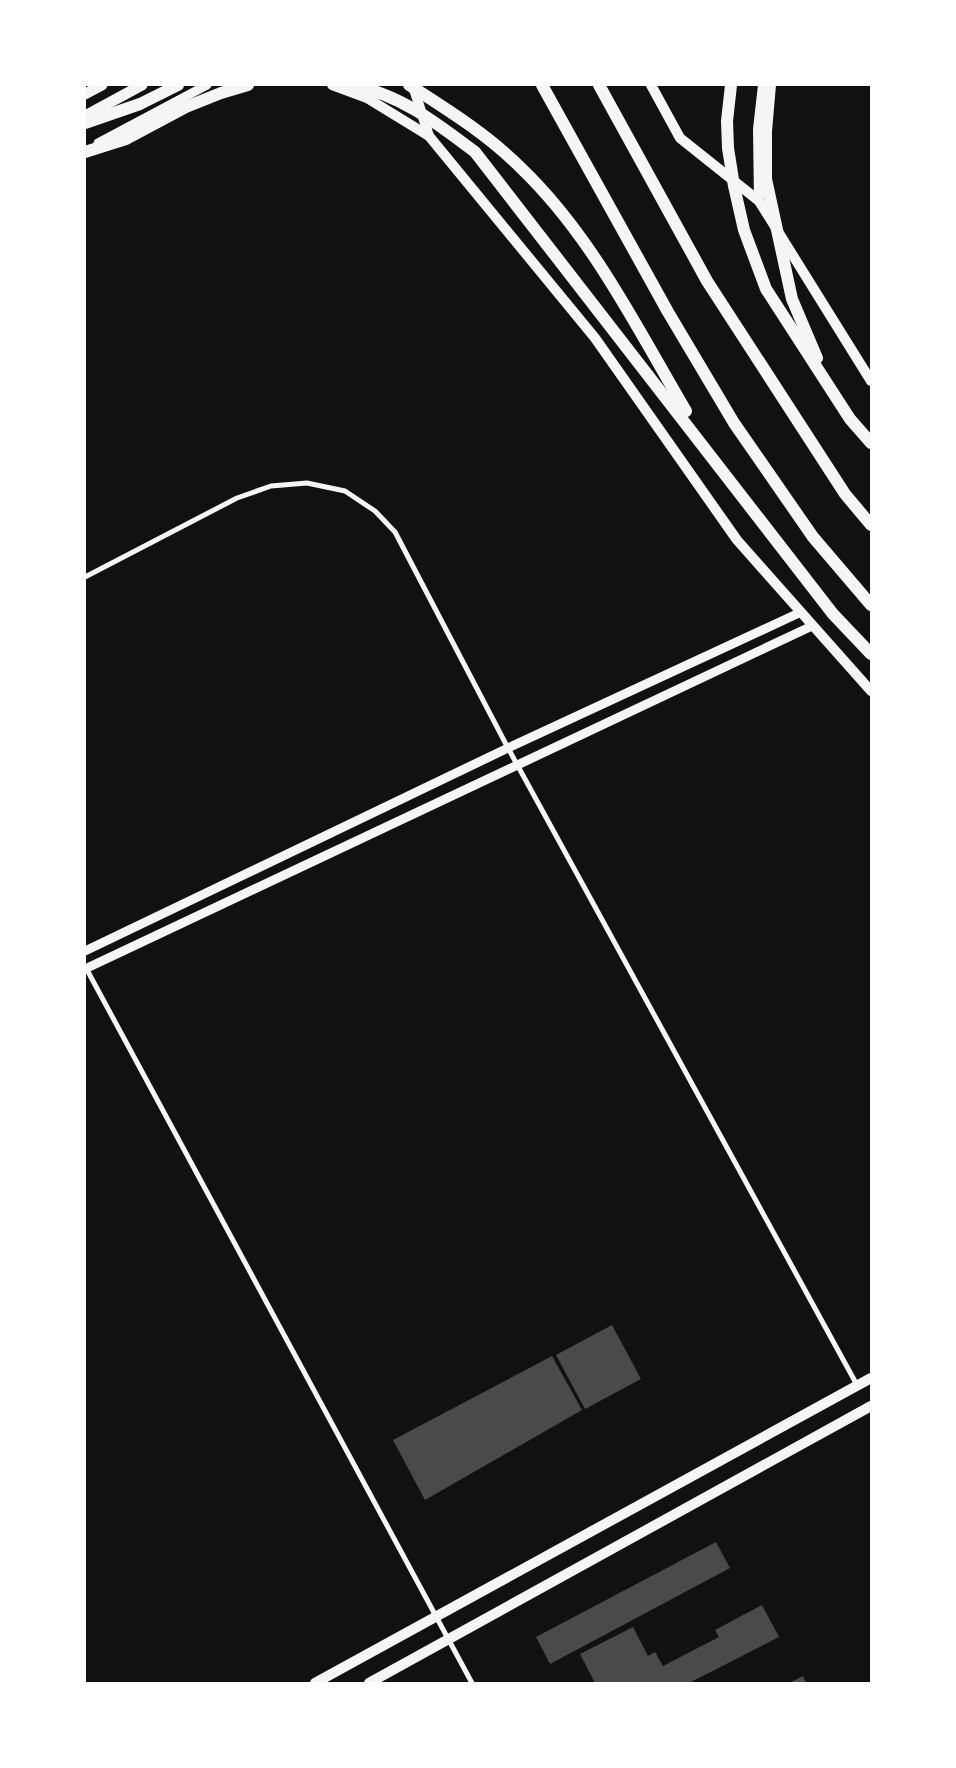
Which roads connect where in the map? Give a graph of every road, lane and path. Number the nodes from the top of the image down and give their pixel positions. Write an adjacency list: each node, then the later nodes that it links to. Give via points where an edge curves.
1 (102, 85): 15 (main road)
2 (142, 85): 16 (main road)
3 (178, 85): 17 (highway, via 140,104)
4 (207, 85): 19 (street)
5 (248, 85): 19 (highway, via 186,107 126,139)
6 (332, 85): 18 (main road, via 367,98)
7 (350, 85): 24 (highway, via 370,88 398,100 475,152)
8 (411, 85): 18 (main road); 24 (highway, via 469,124 521,168 562,213 601,268)
9 (542, 85): 27 (highway, via 739,432 813,536)
10 (600, 85): 25 (highway, via 707,281 845,494)
11 (651, 85): 20 (main road, via 680,138)
12 (731, 85): 22 (highway, via 728,148 744,230 766,289)
13 (763, 85): 20 (main road, via 758,129)
14 (770, 85): 22 (highway, via 766,179 792,299)
15 (85, 94)
16 (85, 116)
17 (85, 123)
18 (429, 136): 28 (main road, via 595,338 737,540)
19 (85, 151)
20 (759, 201): 21 (main road)
21 (871, 381)
22 (830, 388): 23 (highway)
23 (871, 444)
24 (714, 458): 30 (highway, via 832,614)
25 (871, 525)
26 (85, 577): 32 (street, via 237,498 271,486 307,483 345,491 375,511 395,532)
27 (871, 605)
28 (799, 613): 29 (main road); 32 (street)
29 (812, 626): 31 (main road); 33 (street)
30 (871, 654)
31 (871, 691)
32 (508, 748): 33 (street); 34 (street)
33 (518, 765): 35 (street); 37 (street)
34 (85, 951)
35 (86, 968): 39 (street)
36 (871, 1377): 37 (main road)
37 (857, 1385): 39 (main road)
38 (870, 1409): 40 (main road)
39 (435, 1616): 40 (street); 41 (main road)
40 (448, 1639): 42 (main road); 43 (street)
41 (315, 1683)
42 (368, 1683)
43 (472, 1683)

